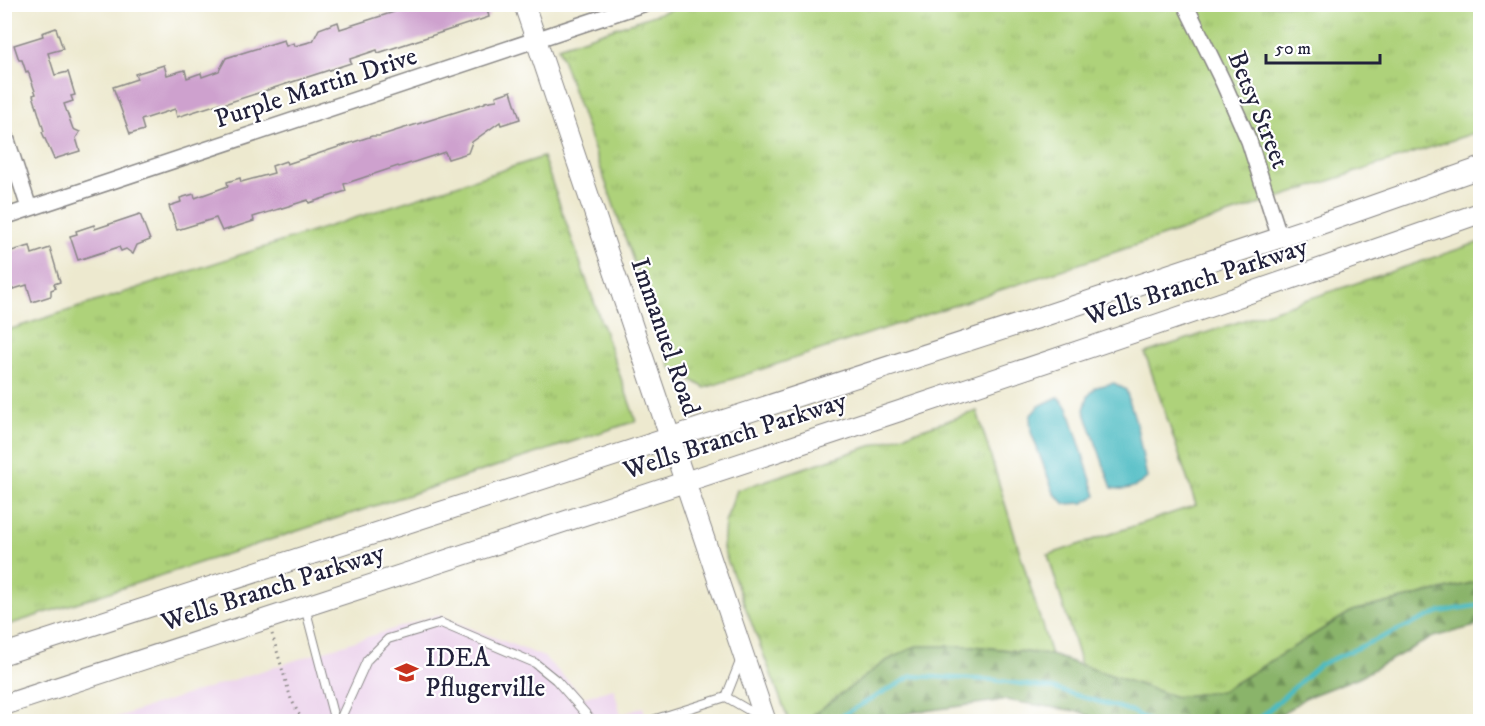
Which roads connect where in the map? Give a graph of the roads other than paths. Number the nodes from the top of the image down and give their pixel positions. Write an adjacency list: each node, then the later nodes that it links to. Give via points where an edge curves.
1 (524, 4): 4 (street, Immanuel Road)
2 (643, 4): 4 (street, Purple Martin Drive)
3 (1185, 4): 10 (street, Betsy Street, via 1250,141)
4 (536, 40): 7 (street, Purple Martin Drive); 11 (street, Immanuel Road)
5 (4, 131): 7 (street)
6 (1480, 168): 10 (street, Wells Branch Parkway)
7 (29, 208): 9 (street, Purple Martin Drive)
8 (1480, 213): 12 (street, Wells Branch Parkway)
9 (4, 217)
10 (1280, 238): 11 (street, Wells Branch Parkway)
11 (670, 438): 12 (street, Immanuel Road); 15 (street, Wells Branch Parkway)
12 (684, 481): 13 (street, Wells Branch Parkway); 14 (street, Immanuel Road)
13 (305, 606): 17 (street, Wells Branch Parkway); 19 (lane)
14 (743, 652): 16 (lane); 18 (street, Immanuel Road)
15 (4, 654)
16 (726, 697): 18 (lane); 21 (lane)
17 (4, 705)
18 (766, 721)
19 (337, 722): 20 (lane, via 367,660 388,639 441,623 535,663 556,680)
20 (593, 722)
21 (646, 722)

